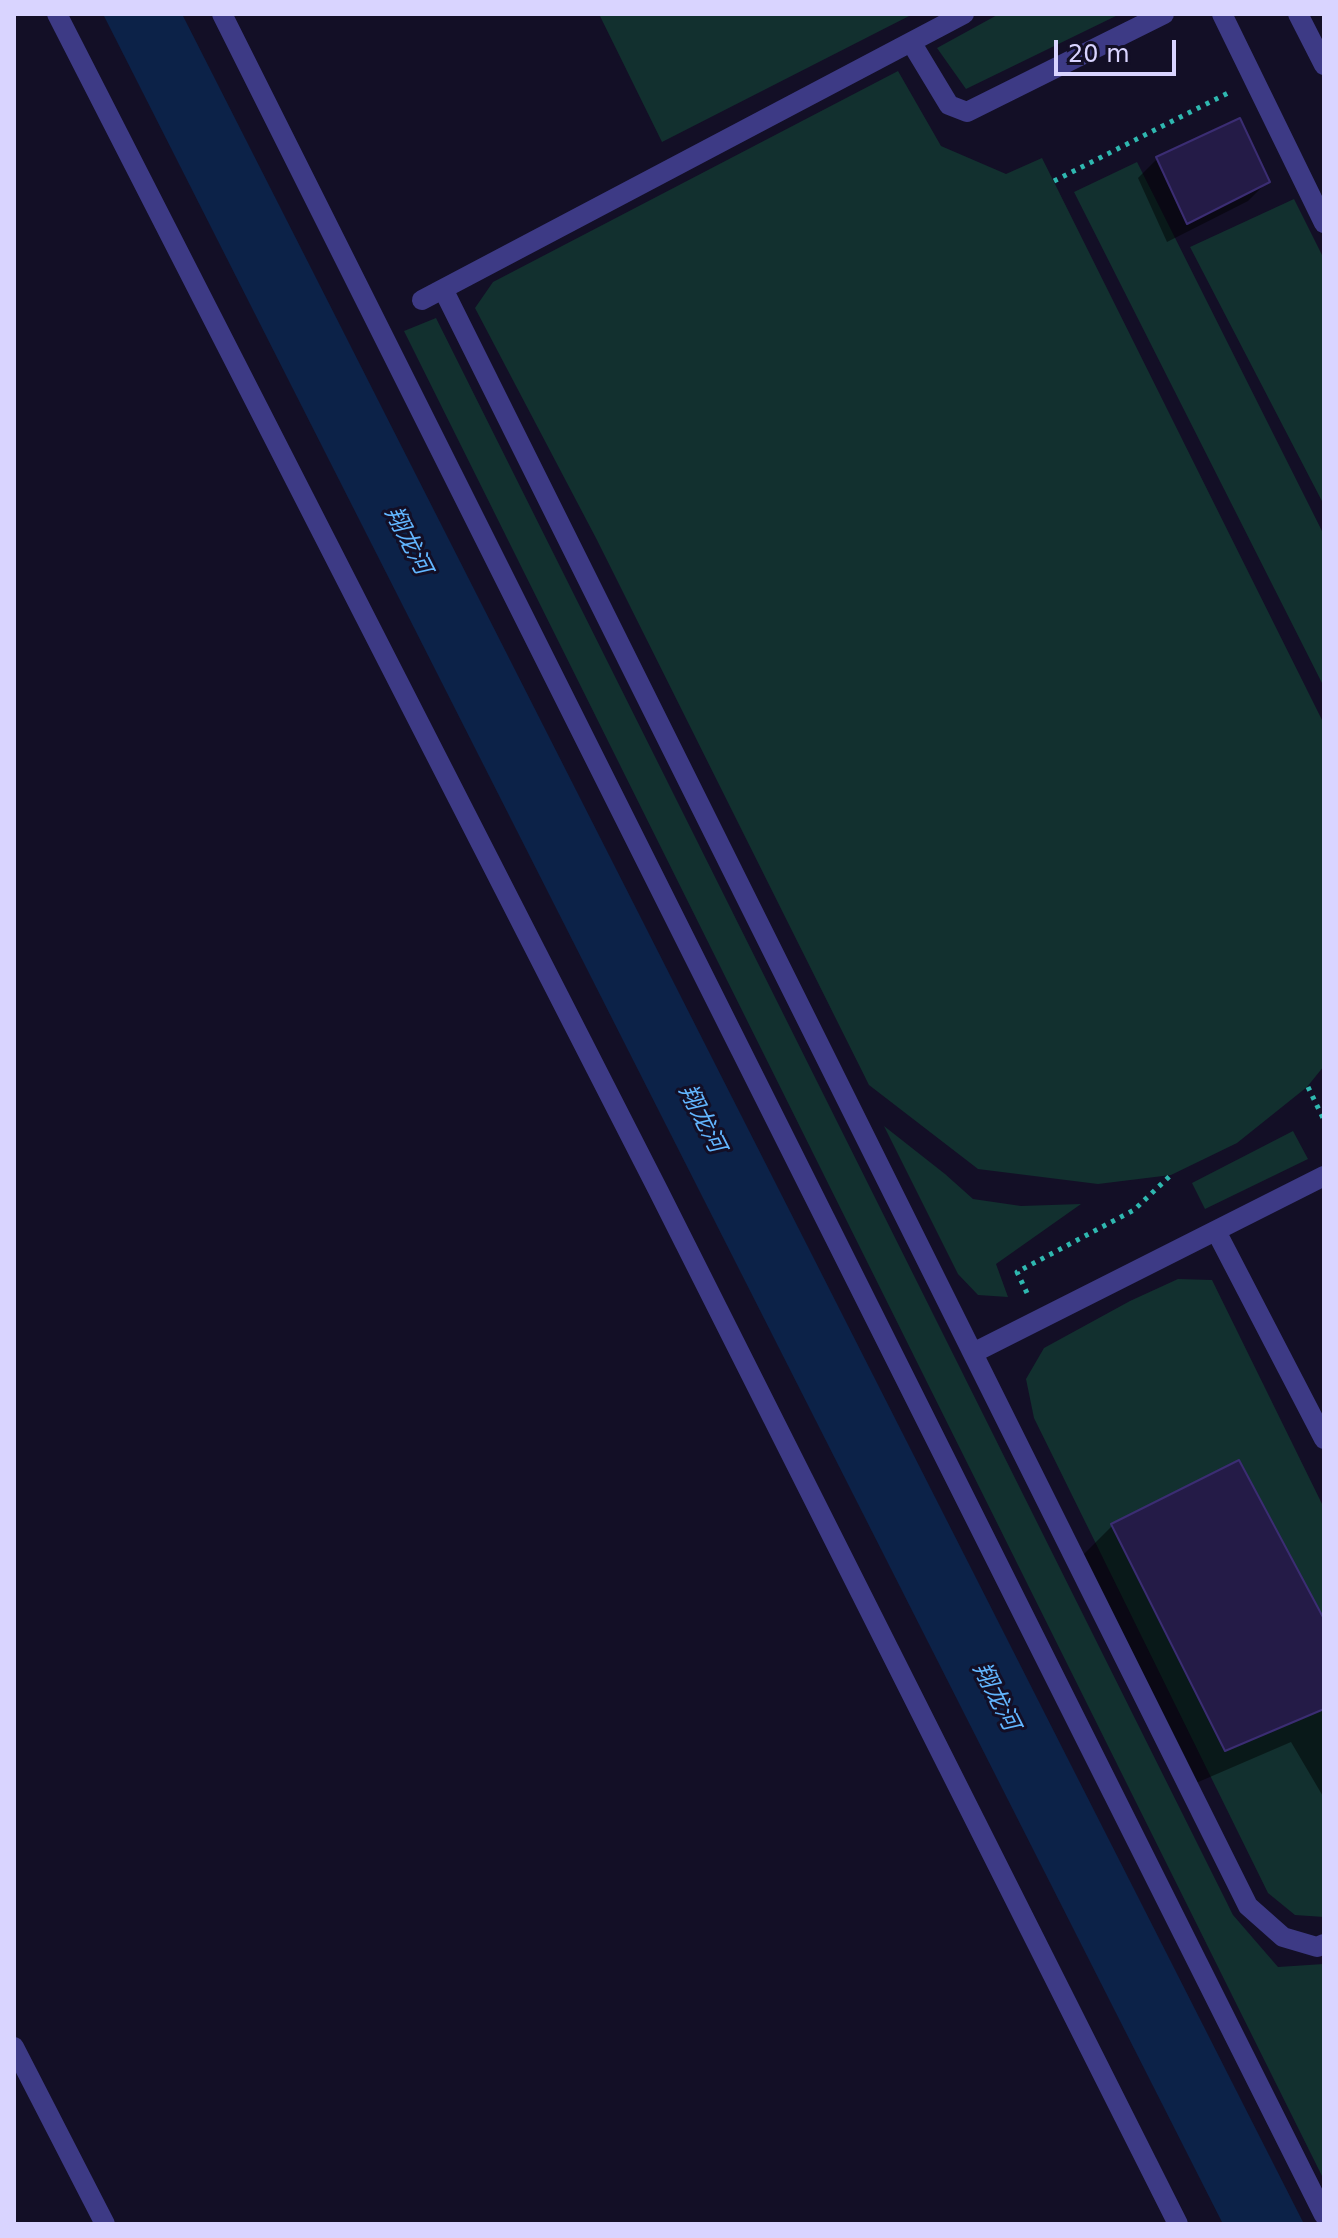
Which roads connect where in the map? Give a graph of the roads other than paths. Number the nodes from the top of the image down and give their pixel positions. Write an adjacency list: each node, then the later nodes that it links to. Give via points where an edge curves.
1 (57, 14): 20 (lane, via 658,1190)
2 (222, 14): 18 (lane)
3 (964, 14): 7 (lane)
4 (1164, 14): 7 (lane, via 967,112 949,105)
5 (1222, 14): 9 (lane)
6 (1298, 14): 8 (lane)
7 (911, 42): 10 (lane)
8 (1324, 65)
9 (1324, 223)
10 (443, 289): 11 (lane); 14 (lane)
11 (422, 300)
12 (1324, 1176): 13 (lane)
13 (1216, 1231): 14 (lane); 15 (lane)
14 (973, 1353): 16 (lane, via 1248,1906 1283,1937 1317,1947)
15 (1324, 1439)
16 (1324, 1944)
17 (14, 2047): 19 (lane)
18 (1324, 2215)
19 (105, 2224)
20 (1178, 2224)

